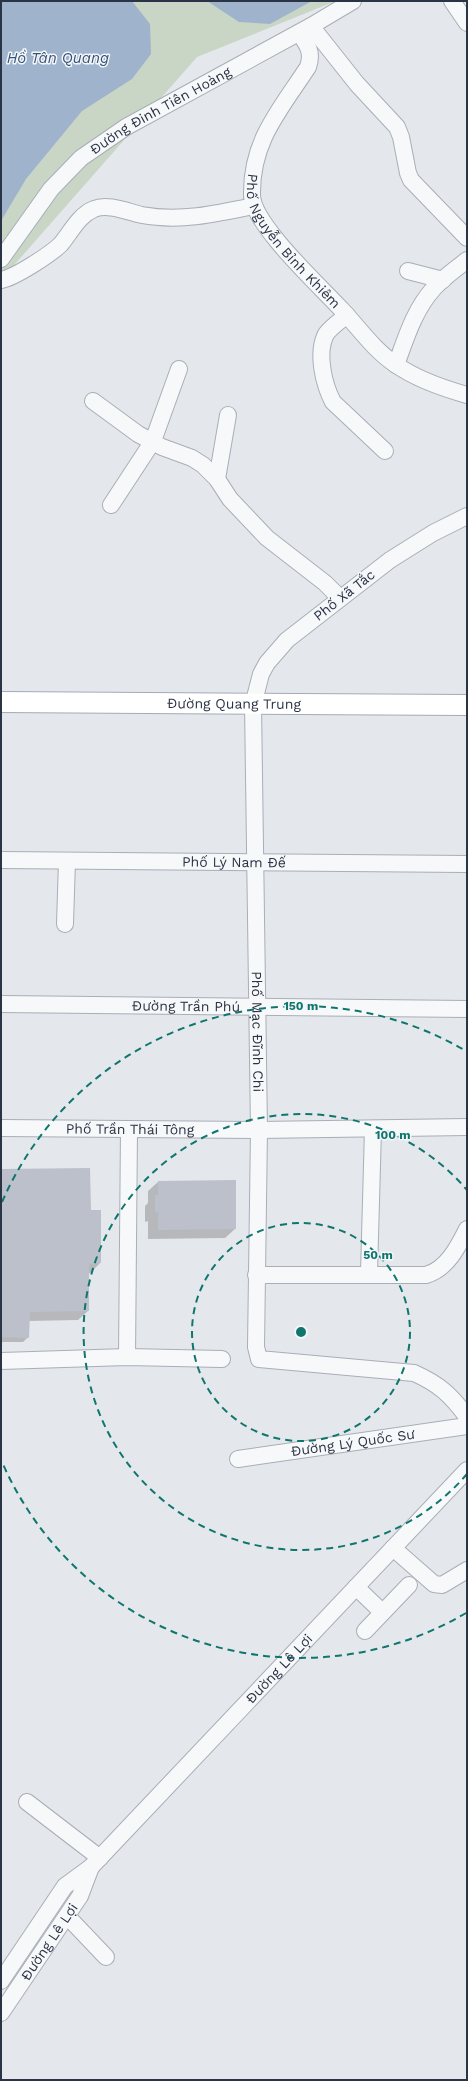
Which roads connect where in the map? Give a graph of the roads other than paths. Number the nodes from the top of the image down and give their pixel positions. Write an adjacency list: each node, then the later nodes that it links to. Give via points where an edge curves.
1 (353, 1): 4 (street, Đường Đinh Tiên Hoàng)
2 (452, 1): 3 (street)
3 (467, 23)
4 (305, 30): 5 (street, Phố Nguyễn Bỉnh Khiêm, via 311,59 262,137 256,154 251,196); 6 (street, via 397,127 411,180); 7 (street, Đường Đinh Tiên Hoàng, via 126,127 81,158 50,188)
5 (253, 206): 10 (street, via 200,216 169,218 141,215 114,208 96,208 84,215 50,252); 12 (street, Phố Nguyễn Bỉnh Khiêm, via 290,256)
6 (467, 238)
7 (1, 259)
8 (467, 260): 11 (street)
9 (408, 270): 11 (street)
10 (1, 280)
11 (443, 280): 13 (street, via 422,303 412,320)
12 (347, 315): 13 (street, Phố Nguyễn Bỉnh Khiêm, via 379,352); 19 (street, via 331,328 323,345 322,359 328,393 333,402)
13 (396, 365): 15 (street, Phố Nguyễn Bỉnh Khiêm, via 426,381)
14 (179, 369): 18 (street)
15 (467, 395)
16 (93, 401): 18 (street, via 126,427)
17 (228, 415): 20 (street)
18 (153, 441): 20 (street, via 192,458); 21 (street)
19 (385, 451)
20 (217, 479): 23 (street, via 230,499 268,538)
21 (111, 505)
22 (467, 516): 23 (street, Phố Xã Tắc, via 409,547)
23 (340, 598): 25 (street, Phố Xã Tắc, via 287,640 275,654 261,674)
24 (1, 702): 25 (main road, Đường Quang Trung)
25 (253, 705): 26 (main road, Đường Quang Trung); 29 (street, Phố Mạc Đĩnh Chi)
26 (467, 705)
27 (1, 860): 28 (street, Phố Lý Nam Đế)
28 (67, 861): 29 (street, Phố Lý Nam Đế); 31 (street)
29 (257, 863): 30 (street, Phố Lý Nam Đế); 33 (street, Phố Mạc Đĩnh Chi)
30 (467, 864)
31 (65, 924)
32 (1, 1004): 33 (street, Đường Trần Phú)
33 (259, 1007): 34 (street, Đường Trần Phú); 39 (street, Phố Mạc Đĩnh Chi)
34 (467, 1009)
35 (1, 1128): 37 (street, Phố Trần Thái Tông)
36 (467, 1128): 38 (street, Phố Trần Thái Tông)
37 (129, 1129): 39 (street, Phố Trần Thái Tông); 43 (street)
38 (373, 1129): 39 (street, Phố Trần Thái Tông); 41 (street)
39 (259, 1130): 42 (street, Phố Mạc Đĩnh Chi)
40 (467, 1229): 41 (street, via 451,1256 435,1272 416,1275)
41 (369, 1273): 42 (street)
42 (256, 1275): 46 (street, Phố Mạc Đĩnh Chi, via 256,1347 259,1359 414,1373 433,1381 449,1394)
43 (127, 1357): 44 (street); 45 (street)
44 (222, 1359)
45 (1, 1360)
46 (467, 1417)
47 (467, 1426): 48 (street, Đường Lý Quốc Sư)
48 (238, 1459)
49 (467, 1470): 50 (street, Đường Lê Lợi)
50 (394, 1548): 51 (street, via 434,1584 442,1585); 53 (street, Đường Lê Lợi)
51 (467, 1570)
52 (409, 1585): 54 (street)
53 (356, 1587): 54 (street); 57 (street, Đường Lê Lợi)
54 (382, 1612): 55 (street)
55 (365, 1631)
56 (27, 1802): 57 (street)
57 (95, 1863): 58 (street, Đường Lê Lợi, via 80,1896); 60 (street, Đường Lê Lợi, via 65,1886)
58 (67, 1916): 59 (street); 61 (street, Đường Lê Lợi)
59 (106, 1958)
60 (1, 1981)
61 (1, 2013)

